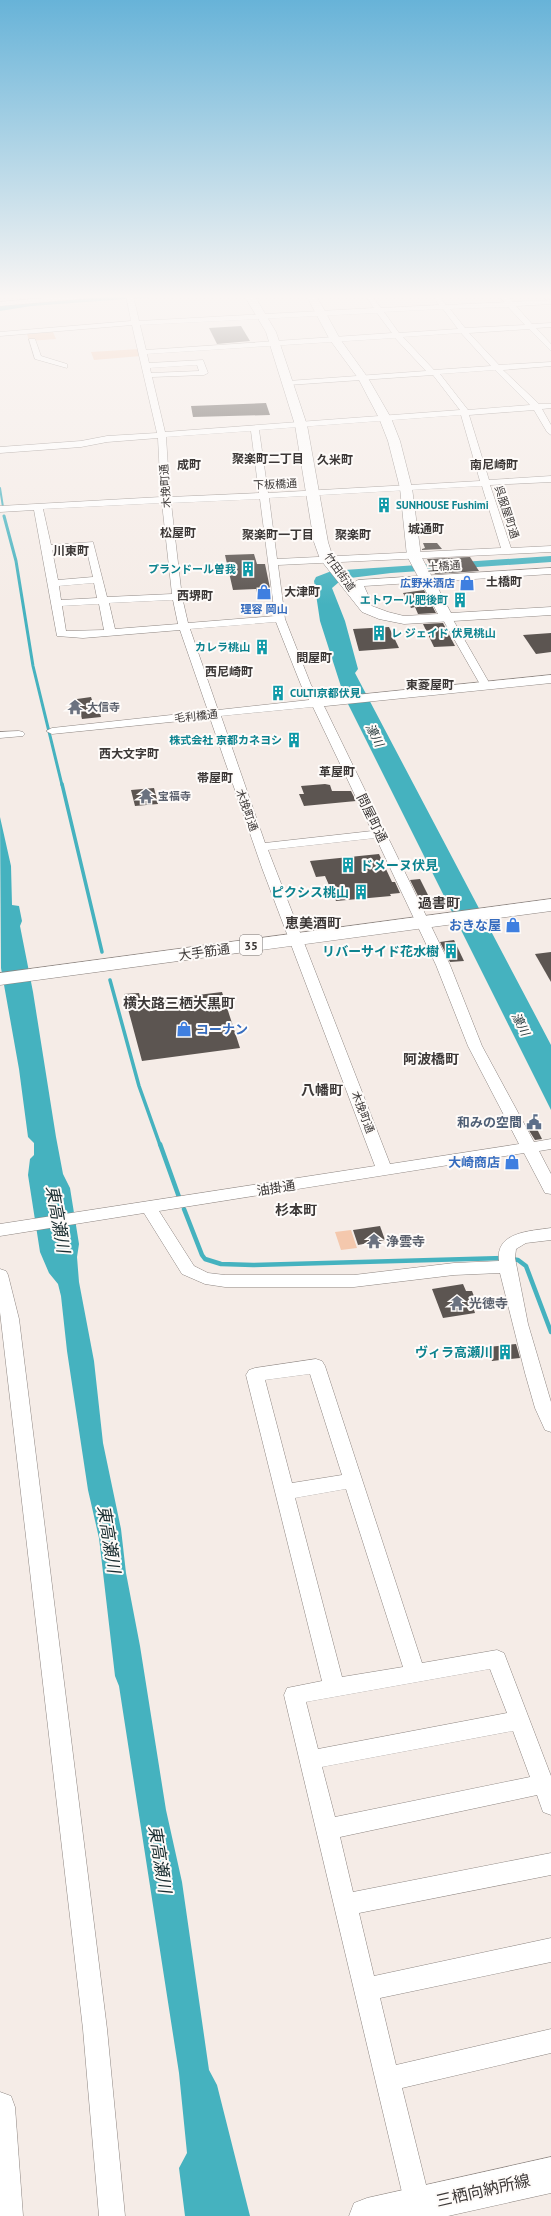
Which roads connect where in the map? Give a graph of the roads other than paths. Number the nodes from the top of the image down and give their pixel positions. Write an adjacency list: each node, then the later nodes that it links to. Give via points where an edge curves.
1 (153, 398): 13 (street, 木挽町通)
2 (293, 398): 10 (main road, 竹田街道)
3 (374, 398): 9 (main road)
4 (454, 398): 8 (street, 呉服屋町通)
5 (528, 398): 7 (street)
6 (551, 406): 7 (street)
7 (537, 407): 8 (street); 12 (street)
8 (465, 412): 9 (street); 16 (street, 呉服屋町通)
9 (385, 418): 10 (street); 17 (main road, via 394,441)
10 (301, 425): 11 (street); 18 (main road, 竹田街道)
11 (255, 429): 13 (street); 19 (street, 問屋町通)
12 (551, 432)
13 (162, 436): 14 (street); 20 (street, 木挽町通)
14 (0, 450)
15 (551, 479): 16 (street, 下板橋通)
16 (485, 483): 17 (street, 下板橋通); 25 (street, 呉服屋町通)
17 (406, 488): 18 (street, 下板橋通); 28 (main road)
18 (312, 494): 19 (street, 下板橋通); 27 (main road, 竹田街道, via 320,542)
19 (263, 496): 20 (street, 下板橋通); 26 (street, 問屋町通)
20 (166, 501): 21 (street, 下板橋通); 32 (street, 木挽町通)
21 (38, 507): 22 (street, 下板橋通); 23 (street)
22 (0, 509)
23 (47, 548): 30 (street, via 90,544); 31 (street)
24 (551, 548): 25 (street)
25 (507, 551): 28 (street)
26 (272, 562): 27 (street); 38 (street, 問屋町通)
27 (330, 563): 28 (street); 33 (main road, 竹田街道)
28 (420, 567): 29 (street, 土橋通); 33 (street, 土橋通, via 358,583 363,595); 37 (main road)
29 (551, 571)
30 (98, 580): 31 (street); 34 (street)
31 (54, 583): 35 (street)
32 (177, 597): 34 (street); 39 (street, 木挽町通)
33 (358, 598): 37 (main road, 竹田街道, via 368,609 384,616 404,620)
34 (102, 601): 35 (street); 40 (street)
35 (56, 603): 40 (street, via 61,634)
36 (551, 611): 37 (main road, 竹田街道)
37 (447, 618): 42 (street)
38 (280, 619): 39 (street); 43 (street, 問屋町通, via 306,685)
39 (184, 626): 40 (street); 44 (street, 木挽町通)
40 (110, 632)
41 (551, 679): 42 (street)
42 (486, 686): 43 (street, 毛利橋通)
43 (316, 703): 44 (street, 毛利橋通); 48 (street, 問屋町通)
44 (214, 714): 45 (street, 毛利橋通); 49 (street, 木挽町通)
45 (52, 731)
46 (16, 734): 47 (street)
47 (0, 735)
48 (380, 834): 49 (street); 51 (street, 問屋町通)
49 (261, 847): 52 (street, 木挽町通)
50 (551, 905): 51 (main road, 大手筋通 / 35)
51 (422, 922): 52 (main road, 大手筋通 / 35); 55 (street, 問屋町通, via 443,965 475,1046)
52 (296, 939): 53 (main road, 大手筋通 / 35); 56 (street, 木挽町通)
53 (0, 979)
54 (551, 1144): 55 (street, 油掛通)
55 (530, 1148): 56 (street, 油掛通); 57 (street, 問屋町通)
56 (385, 1171): 58 (street, 油掛通)
57 (551, 1189)
58 (148, 1207): 59 (street, 油掛通); 61 (street, via 188,1270 205,1278 226,1281 354,1281)
59 (6, 1229)
60 (551, 1234): 61 (street, via 517,1240 508,1248)
61 (507, 1261): 63 (street, via 523,1336 543,1407)
62 (0, 1275): 83 (street, via 10,1319 92,1997)
63 (551, 1425)
64 (353, 1480): 65 (street); 65 (street, via 316,1366 255,1375); 66 (street)
65 (285, 1492): 67 (street)
66 (416, 1673): 67 (street); 68 (street, via 497,1659)
67 (334, 1688): 69 (street, via 294,1695)
68 (520, 1720): 69 (street); 70 (street)
69 (310, 1760): 72 (street)
70 (543, 1784): 71 (street); 72 (street)
71 (551, 1805)
72 (326, 1829): 74 (street)
73 (551, 1864): 74 (street)
74 (346, 1906): 76 (street)
75 (551, 1950): 76 (street)
76 (366, 1989): 78 (street)
77 (551, 2041): 78 (street)
78 (389, 2079): 81 (street)
79 (0, 2107): 82 (street)
80 (551, 2175): 81 (main road, 三栖向納所線)
81 (418, 2205): 84 (main road, 三栖向納所線)
82 (7, 2216)
83 (112, 2216)
84 (367, 2216)

